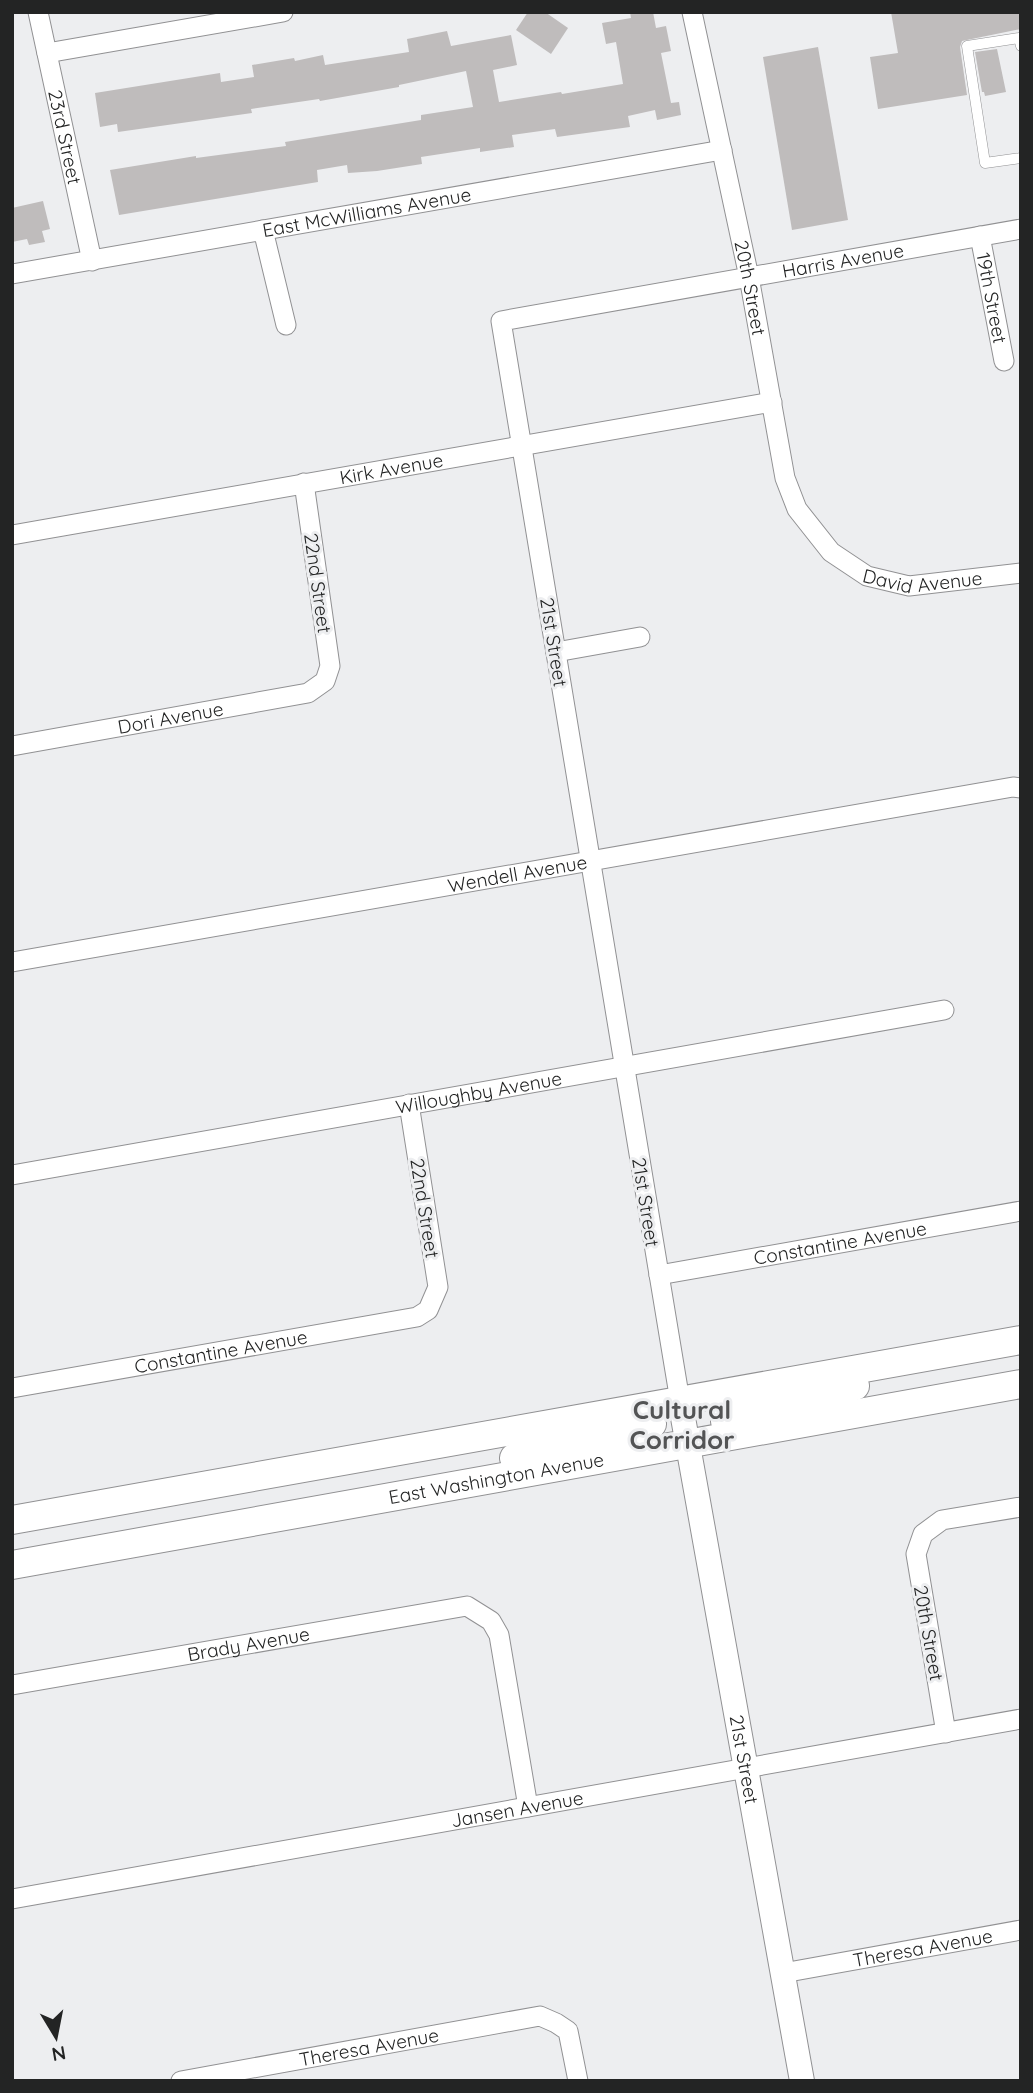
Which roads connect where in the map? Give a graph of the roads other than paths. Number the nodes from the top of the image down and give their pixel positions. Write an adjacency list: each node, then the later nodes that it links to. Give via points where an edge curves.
1 (38, 12): 6 (street, 23rd Street)
2 (283, 12): 4 (street)
3 (692, 12): 7 (street, 20th Street)
4 (253, 15): 6 (street)
5 (1021, 46): 8 (lane, via 1019,38 967,46 985,163)
6 (47, 53): 12 (street, 23rd Street)
7 (722, 150): 10 (street, East McWilliams Avenue); 14 (street, 20th Street)
8 (1021, 158)
9 (1021, 229): 11 (street, Harris Avenue)
10 (263, 230): 12 (street, East McWilliams Avenue); 16 (street)
11 (979, 236): 14 (street, Harris Avenue); 17 (street, 19th Street)
12 (92, 261): 13 (street, East McWilliams Avenue)
13 (12, 274)
14 (749, 277): 15 (street, Harris Avenue); 18 (street, 20th Street)
15 (501, 321): 19 (street, 21st Street)
16 (286, 325)
17 (1004, 361)
18 (772, 402): 19 (street, Kirk Avenue); 22 (street, 20th Street, via 785,478 797,509)
19 (521, 445): 20 (street, Kirk Avenue); 25 (street, 21st Street)
20 (304, 483): 21 (street, Kirk Avenue); 26 (street, 22nd Street, via 330,666)
21 (12, 535)
22 (831, 552): 23 (street, David Avenue, via 867,576 909,586)
23 (1021, 573)
24 (640, 637): 25 (street)
25 (556, 652): 29 (street, 21st Street)
26 (325, 681): 27 (street, Dori Avenue, via 308,693)
27 (12, 746)
28 (1021, 788): 29 (street, Wendell Avenue)
29 (590, 861): 30 (street, Wendell Avenue); 32 (street, 21st Street)
30 (12, 962)
31 (944, 1010): 32 (street, Willoughby Avenue)
32 (624, 1067): 33 (street, Willoughby Avenue); 36 (street, 21st Street)
33 (409, 1104): 34 (street, Willoughby Avenue); 37 (street, 22nd Street, via 438,1287)
34 (12, 1175)
35 (1021, 1211): 36 (street, Constantine Avenue)
36 (659, 1275): 41 (street, 21st Street)
37 (428, 1310): 40 (street, Constantine Avenue, via 417,1317)
38 (1021, 1340): 41 (main road, via 946,1354 850,1388 725,1421)
39 (1021, 1384): 41 (main road, East Washington Avenue)
40 (12, 1388)
41 (683, 1423): 43 (main road, East Washington Avenue); 44 (main road, East Washington Avenue, via 413,1493); 48 (street, 21st Street)
42 (1021, 1507): 47 (street, 20th Street, via 942,1520 923,1534 916,1554)
43 (12, 1520)
44 (12, 1565)
45 (12, 1685): 49 (street, Brady Avenue, via 467,1606 491,1621 499,1635)
46 (1021, 1719): 47 (street, Jansen Avenue)
47 (946, 1732): 48 (street, Jansen Avenue)
48 (746, 1768): 49 (street, Jansen Avenue); 52 (street, 21st Street)
49 (528, 1807): 50 (street, Jansen Avenue)
50 (12, 1899)
51 (1021, 1930): 52 (street, Theresa Avenue)
52 (783, 1973): 55 (street, 21st Street)
53 (181, 2081): 54 (street, Theresa Avenue, via 540,2017 568,2031)
54 (578, 2081)
55 (803, 2081)

